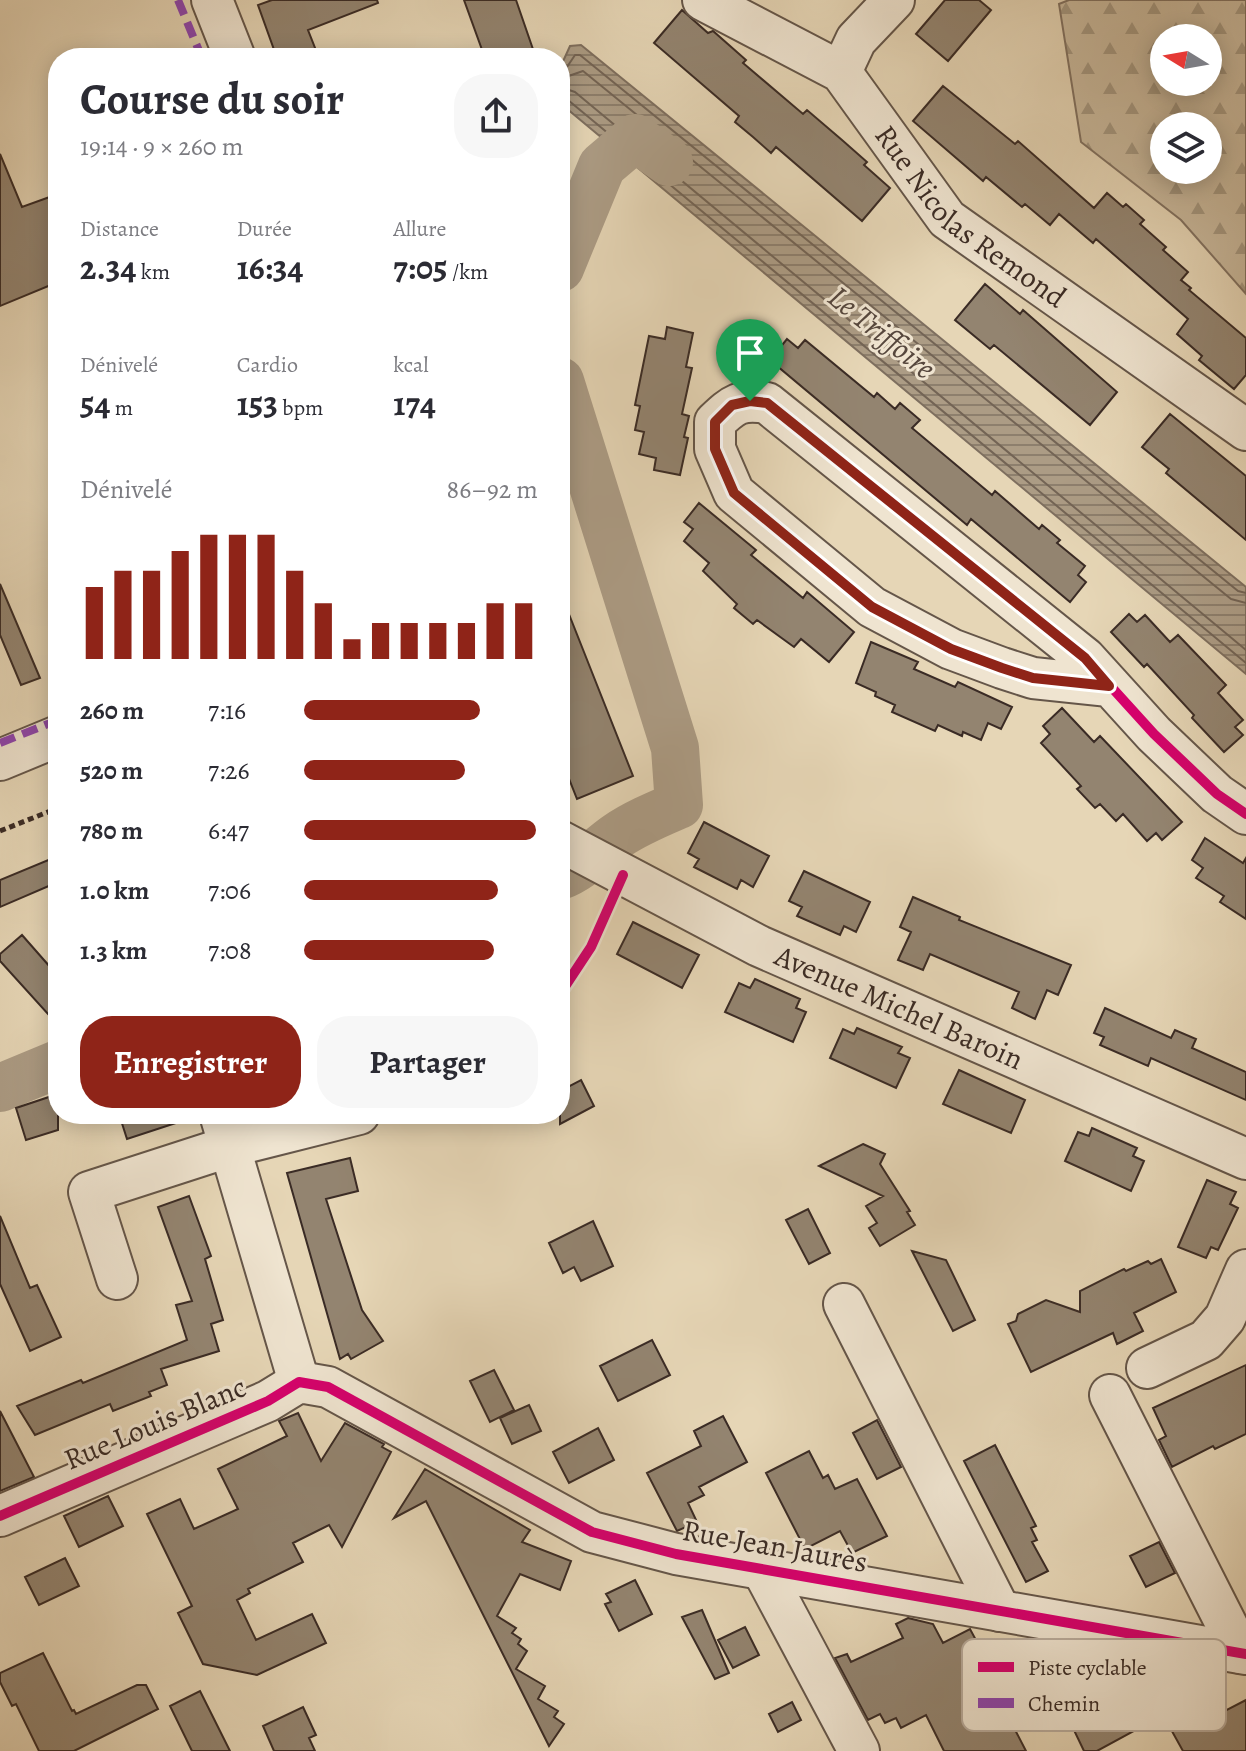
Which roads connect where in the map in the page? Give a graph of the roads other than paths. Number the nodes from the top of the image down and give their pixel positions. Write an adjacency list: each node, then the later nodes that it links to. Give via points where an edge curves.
1 (212, 0): 4 (street)
2 (703, 0): 5 (street, Rue Nicolas Remond)
3 (894, 0): 5 (street, via 856,40)
4 (231, 48)
5 (841, 72): 6 (street, Rue Nicolas Remond, via 947,219)
6 (1246, 430)
7 (1109, 686): 7 (street, via 1085,658 767,403 732,405 715,422 715,449 734,493 872,607 951,649 1002,668 1033,678); 12 (street, via 1217,794)
8 (48, 740): 9 (street)
9 (0, 760)
10 (48, 770): 11 (street)
11 (0, 789)
12 (1246, 814)
13 (570, 847): 16 (street, Avenue Michel Baroin, via 759,946)
14 (280, 1124): 15 (street)
15 (224, 1131): 18 (street, via 89,1192); 21 (street)
16 (1246, 1159)
17 (1246, 1270): 20 (street, via 1225,1318 1206,1340)
18 (117, 1279)
19 (844, 1304): 25 (street)
20 (1147, 1368)
21 (314, 1385): 23 (street, Rue Louis Blanc); 24 (street, Rue Jean Jaurès, via 592,1532)
22 (1110, 1395): 27 (street)
23 (0, 1516)
24 (762, 1569): 25 (street, Rue Jean Jaurès); 28 (street)
25 (1000, 1611): 26 (street, Rue Jean Jaurès)
26 (1158, 1639)
27 (1243, 1654)
28 (859, 1751)

